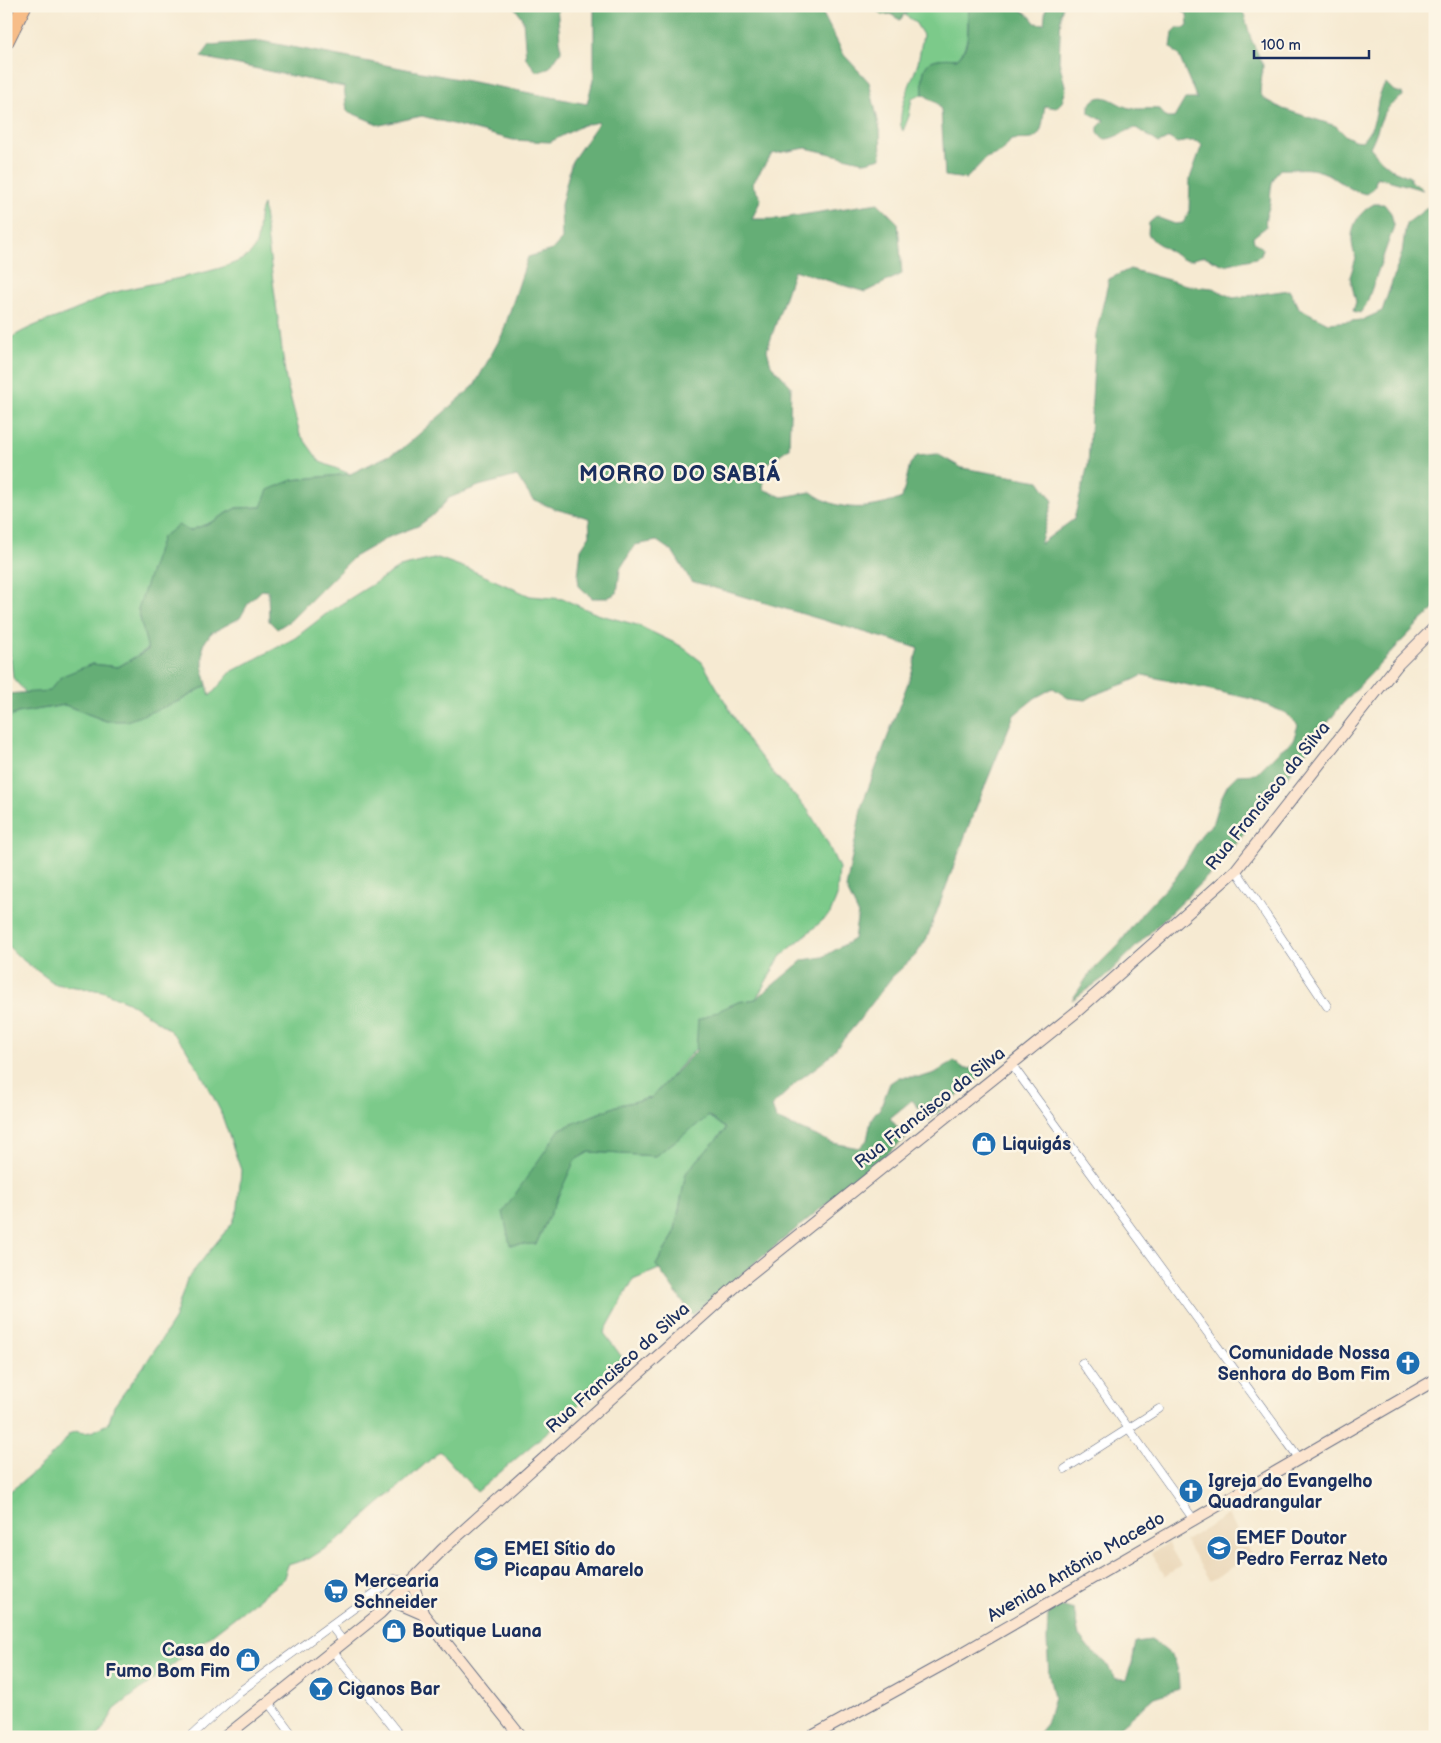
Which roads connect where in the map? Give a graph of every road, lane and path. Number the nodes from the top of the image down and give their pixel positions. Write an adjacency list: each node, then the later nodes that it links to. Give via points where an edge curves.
1 (24, 6): 2 (highway)
2 (6, 42)
3 (1435, 627): 4 (main road, Rua Francisco da Silva, via 1392,671)
4 (1236, 870): 5 (street); 6 (main road, Rua Francisco da Silva)
5 (1327, 1006)
6 (1012, 1065): 11 (street); 14 (main road, Rua Francisco da Silva, via 745,1278 443,1549)
7 (1082, 1363): 10 (street)
8 (1435, 1380): 11 (main road, Avenida Antônio Macedo)
9 (1159, 1409): 10 (street)
10 (1128, 1428): 12 (street); 13 (street)
11 (1299, 1458): 13 (main road, Avenida Antônio Macedo)
12 (1064, 1469)
13 (1194, 1520): 21 (main road, Avenida Antônio Macedo)
14 (412, 1582): 15 (main road, Rua Francisco da Silva); 16 (main road); 17 (street, via 394,1579)
15 (394, 1601): 16 (main road); 18 (main road, Rua Francisco da Silva)
16 (423, 1614): 26 (main road)
17 (331, 1626): 18 (street); 22 (street, via 239,1692)
18 (343, 1641): 19 (main road, Rua Francisco da Silva)
19 (332, 1650): 20 (main road, Rua Francisco da Silva); 25 (street)
20 (268, 1702): 23 (main road, Rua Francisco da Silva); 24 (street)
21 (824, 1734): 27 (main road, Avenida Antônio Macedo)
22 (190, 1737)
23 (225, 1737)
24 (294, 1737)
25 (401, 1737)
26 (521, 1737)
27 (812, 1737)

